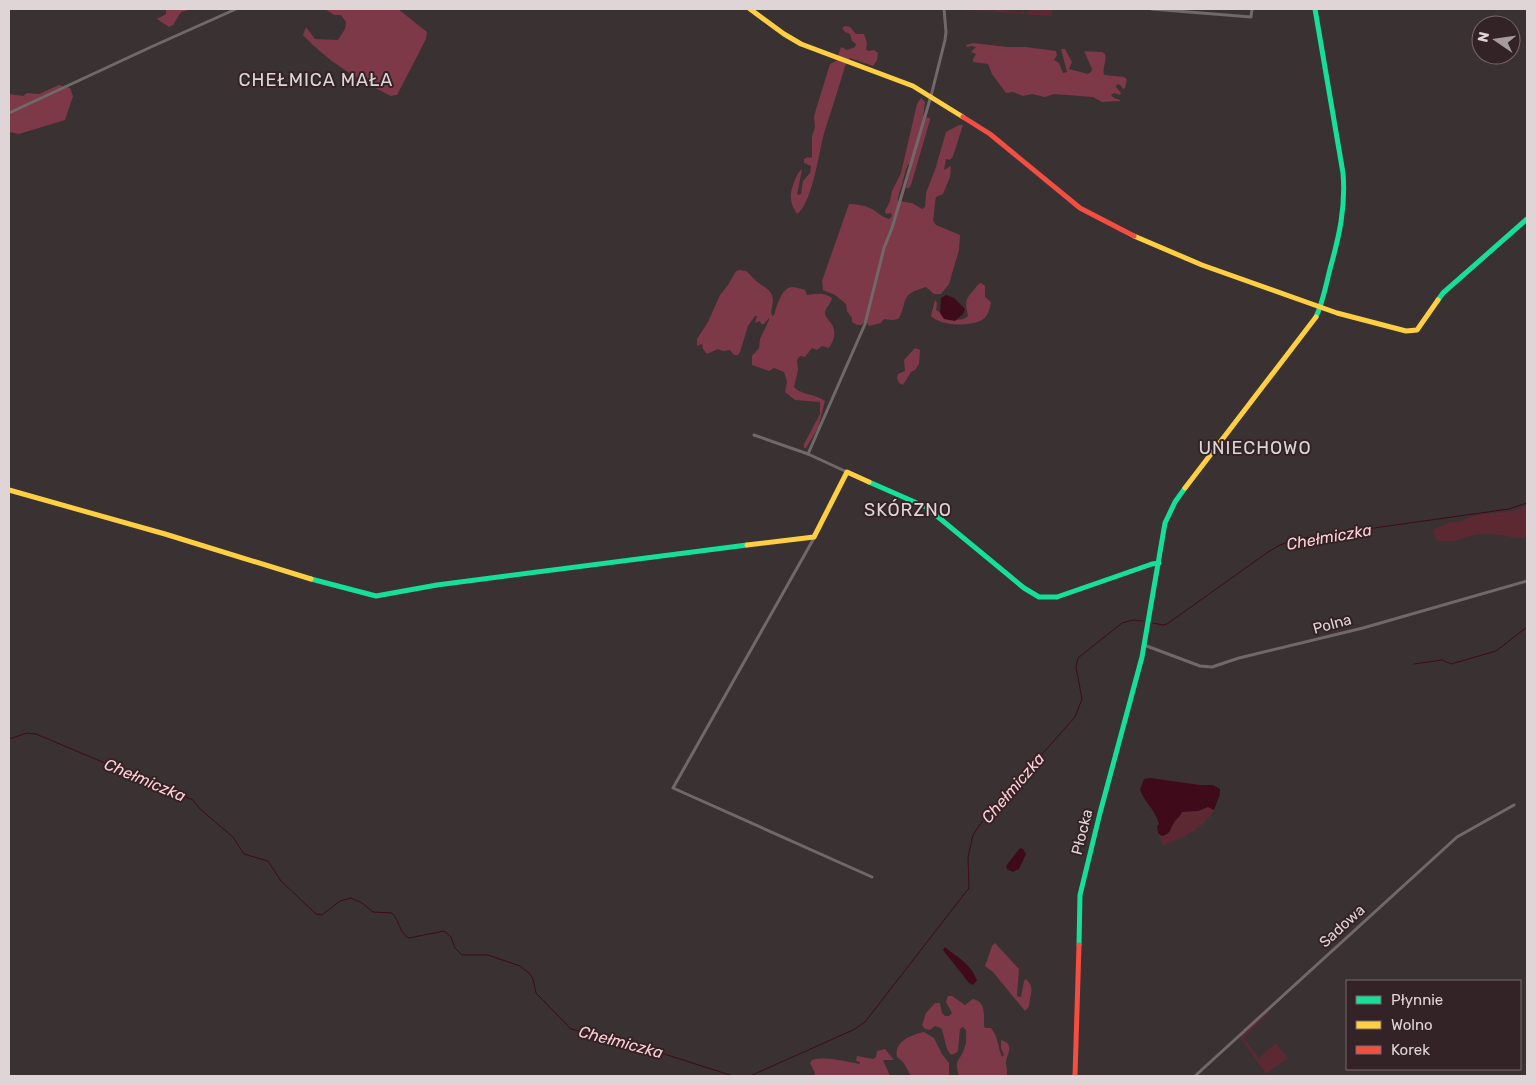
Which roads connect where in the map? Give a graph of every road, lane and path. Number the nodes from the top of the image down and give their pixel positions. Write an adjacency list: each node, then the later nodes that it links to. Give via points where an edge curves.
1 (236, 9): 8 (street)
2 (750, 9): 7 (street, via 801,44 913,86)
3 (944, 9): 7 (street, via 945,40)
4 (1152, 9): 5 (street, via 1251,16)
5 (1252, 9)
6 (1315, 9): 10 (street, Płocka, via 1345,195 1342,222)
7 (931, 96): 10 (street, via 990,134 1080,208 1202,265); 12 (street, via 884,248 867,318)
8 (9, 113)
9 (1527, 219): 10 (street, via 1443,293 1416,331 1406,332)
10 (1320, 307): 16 (street, Płocka, via 1307,329 1172,508)
11 (754, 435): 12 (street)
12 (808, 454): 13 (street)
13 (847, 472): 15 (street); 16 (street, via 931,510 1039,597 1057,597 1144,566)
14 (9, 490): 15 (street, via 376,596 437,585)
15 (814, 537): 20 (street, via 673,788)
16 (1159, 564): 18 (street, Płocka)
17 (1527, 581): 18 (street, Polna, via 1212,667 1200,666)
18 (1144, 645): 21 (street, Płocka, via 1080,895)
19 (1514, 805): 22 (street, Sadowa, via 1454,840)
20 (872, 878)
21 (1075, 1076)
22 (1195, 1076)

